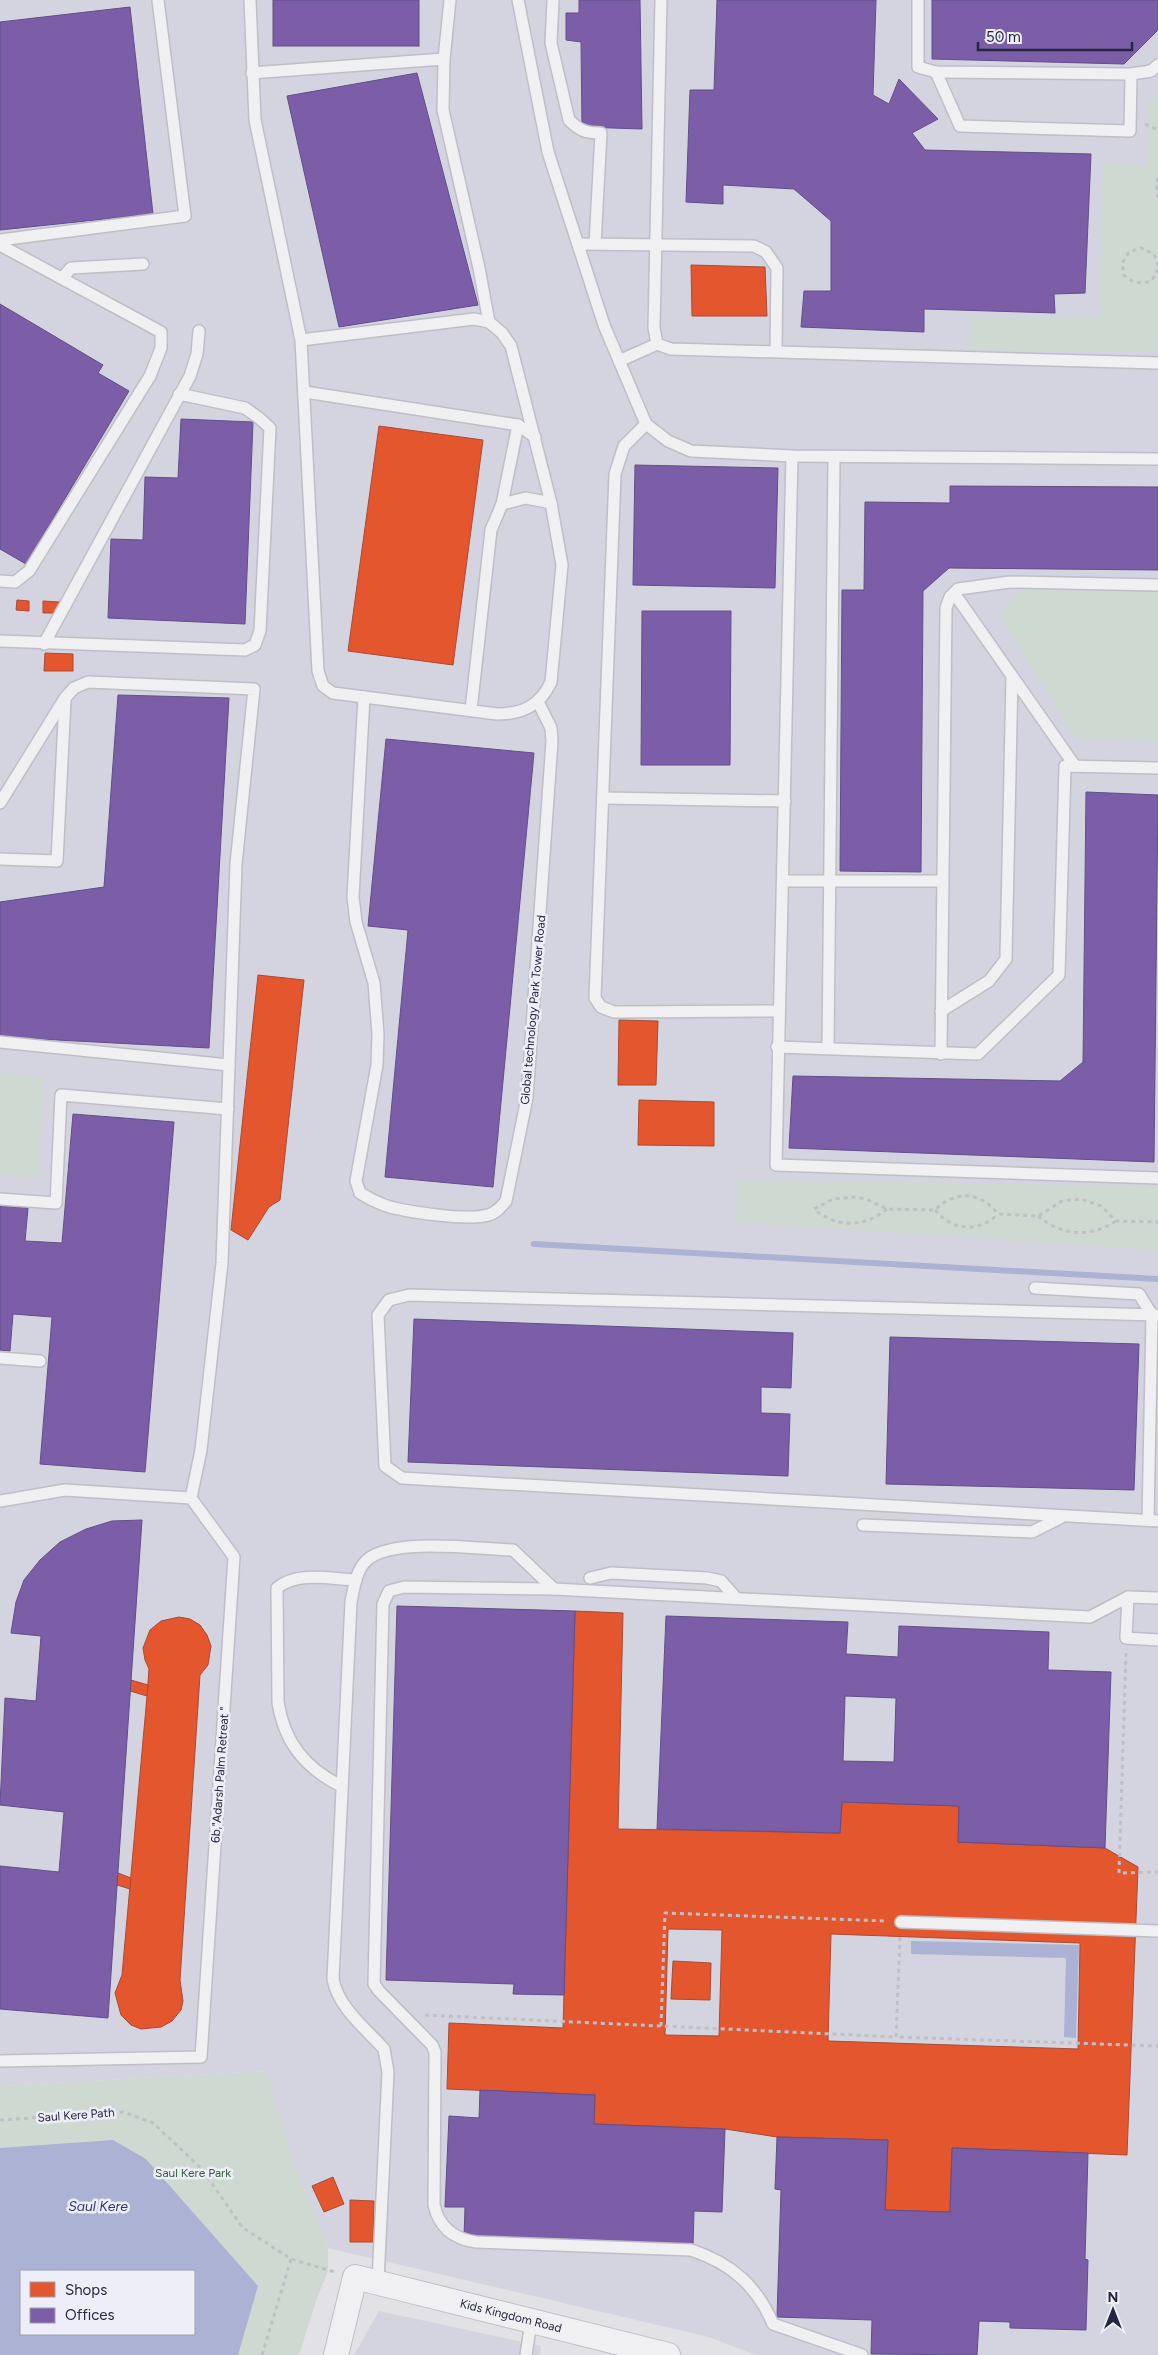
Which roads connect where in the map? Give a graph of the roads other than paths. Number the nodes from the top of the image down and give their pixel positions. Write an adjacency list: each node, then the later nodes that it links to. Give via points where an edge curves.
1 (158, 0): 13 (lane, via 185,216)
2 (250, 0): 11 (lane)
3 (450, 0): 8 (lane)
4 (518, 0): 14 (lane, via 548,152)
5 (553, 0): 15 (lane, via 551,43 569,120 585,133 601,133)
6 (661, 0): 16 (lane)
7 (918, 0): 10 (lane, via 918,66)
8 (444, 59): 11 (lane); 20 (lane, via 443,110)
9 (1158, 64): 12 (lane, via 1151,71)
10 (936, 72): 12 (lane); 12 (lane, via 960,126 1130,131)
11 (252, 73): 22 (lane, via 256,120)
12 (1130, 74)
13 (0, 240)
14 (578, 244): 15 (lane); 25 (lane)
15 (595, 244): 16 (lane)
16 (657, 244): 23 (lane, via 654,328); 24 (lane, via 754,246 766,252 777,268)
17 (0, 245): 19 (lane)
18 (143, 264): 19 (lane, via 71,268)
19 (62, 278): 37 (lane, via 161,332 161,348 150,376 29,571 15,582)
20 (489, 322): 22 (lane, via 463,319); 31 (lane, via 511,346)
21 (199, 331): 28 (lane, via 197,354 190,376)
22 (301, 340): 27 (lane)
23 (657, 344): 24 (lane, via 671,349); 25 (lane)
24 (776, 350): 26 (lane)
25 (619, 361): 29 (lane)
26 (1158, 363)
27 (305, 392): 30 (lane); 43 (lane, via 318,671 323,686 334,693)
28 (179, 394): 41 (lane); 41 (lane, via 245,408 270,428 260,631 255,645 245,650)
29 (646, 424): 32 (lane, via 668,441 692,451); 49 (lane, via 624,446 615,474)
30 (518, 425): 31 (lane); 36 (lane)
31 (535, 437): 35 (lane)
32 (792, 456): 33 (lane); 50 (lane)
33 (834, 457): 34 (lane); 55 (lane)
34 (1158, 459)
35 (551, 503): 36 (lane, via 526,498); 45 (lane, via 562,565 551,682)
36 (502, 504): 46 (lane, via 491,530)
37 (0, 581)
38 (1158, 585): 39 (lane, via 1010,582)
39 (954, 593): 42 (lane); 54 (lane, via 946,608)
40 (0, 641): 41 (lane)
41 (44, 644)
42 (1012, 676): 47 (lane); 57 (lane, via 1006,959 989,981)
43 (364, 697): 45 (lane, Global technology Park Tower Road, via 352,897 374,983 378,1034 377,1065 356,1181 360,1193 387,1206 446,1216 490,1214 506,1201 527,1098 552,741 551,728); 46 (lane)
44 (65, 698): 51 (lane); 52 (lane, via 57,861); 62 (lane, via 74,688 88,682 254,689 236,864)
45 (538, 702): 46 (lane, via 514,714)
46 (471, 710)
47 (1075, 766): 48 (lane); 61 (lane, via 1065,766 1059,975 978,1054)
48 (1158, 768)
49 (603, 798): 50 (lane); 56 (lane, via 596,998 602,1007 614,1012)
50 (785, 801): 53 (lane)
51 (0, 803)
52 (0, 859)
53 (784, 881): 55 (lane); 56 (lane)
54 (942, 881): 55 (lane); 57 (lane)
55 (831, 882): 60 (lane)
56 (778, 1012): 59 (lane)
57 (941, 1012): 61 (lane)
58 (0, 1042): 62 (lane)
59 (777, 1047): 60 (lane); 64 (lane, via 776,1165)
60 (828, 1048): 61 (lane)
61 (941, 1054)
62 (229, 1065): 63 (lane)
63 (228, 1109): 65 (lane, via 61,1095 56,1203); 72 (lane, via 222,1263 201,1450)
64 (1158, 1178)
65 (0, 1199)
66 (1035, 1288): 67 (lane, via 1139,1294)
67 (1155, 1315): 68 (lane); 74 (lane, via 409,1295 389,1300 378,1315 385,1466 402,1478)
68 (1155, 1335): 71 (lane)
69 (0, 1358): 70 (lane)
70 (40, 1361)
71 (1153, 1478): 75 (lane)
72 (190, 1498): 73 (lane, via 65,1490); 87 (lane, 6b,"Adarsh Palm Retreat ", via 234,1557 201,2057)
73 (0, 1501)
74 (1062, 1517): 75 (lane); 76 (lane, via 1032,1532)
75 (1153, 1521)
76 (863, 1525)
77 (590, 1578): 81 (lane, via 611,1573 707,1578 721,1581)
78 (356, 1580): 79 (lane, via 358,1571 368,1559 405,1546 513,1550); 84 (lane, via 350,1602); 84 (lane, via 302,1577 293,1578 277,1588 280,1718 303,1760 314,1771)
79 (554, 1589): 81 (lane); 93 (lane, via 404,1587 389,1591 383,1604 374,1984 436,2052 434,2205 440,2222 455,2236 476,2242 692,2250 720,2261 745,2280 766,2308 773,2324)
80 (1128, 1597): 81 (lane, via 1090,1617); 82 (lane); 83 (lane, via 1126,1638)
81 (736, 1598)
82 (1158, 1598)
83 (1158, 1640)
84 (341, 1786): 88 (lane, via 334,1979 342,2002 384,2049 388,2072)
85 (901, 1922): 86 (lane)
86 (1158, 1931)
87 (0, 2061)
88 (378, 2281): 89 (street, Kids Kingdom Road); 90 (street, Kids Kingdom Road, via 354,2277)
89 (530, 2322): 91 (lane); 92 (street, Kids Kingdom Road)
90 (336, 2355)
91 (526, 2355)
92 (666, 2355)
93 (862, 2355)

